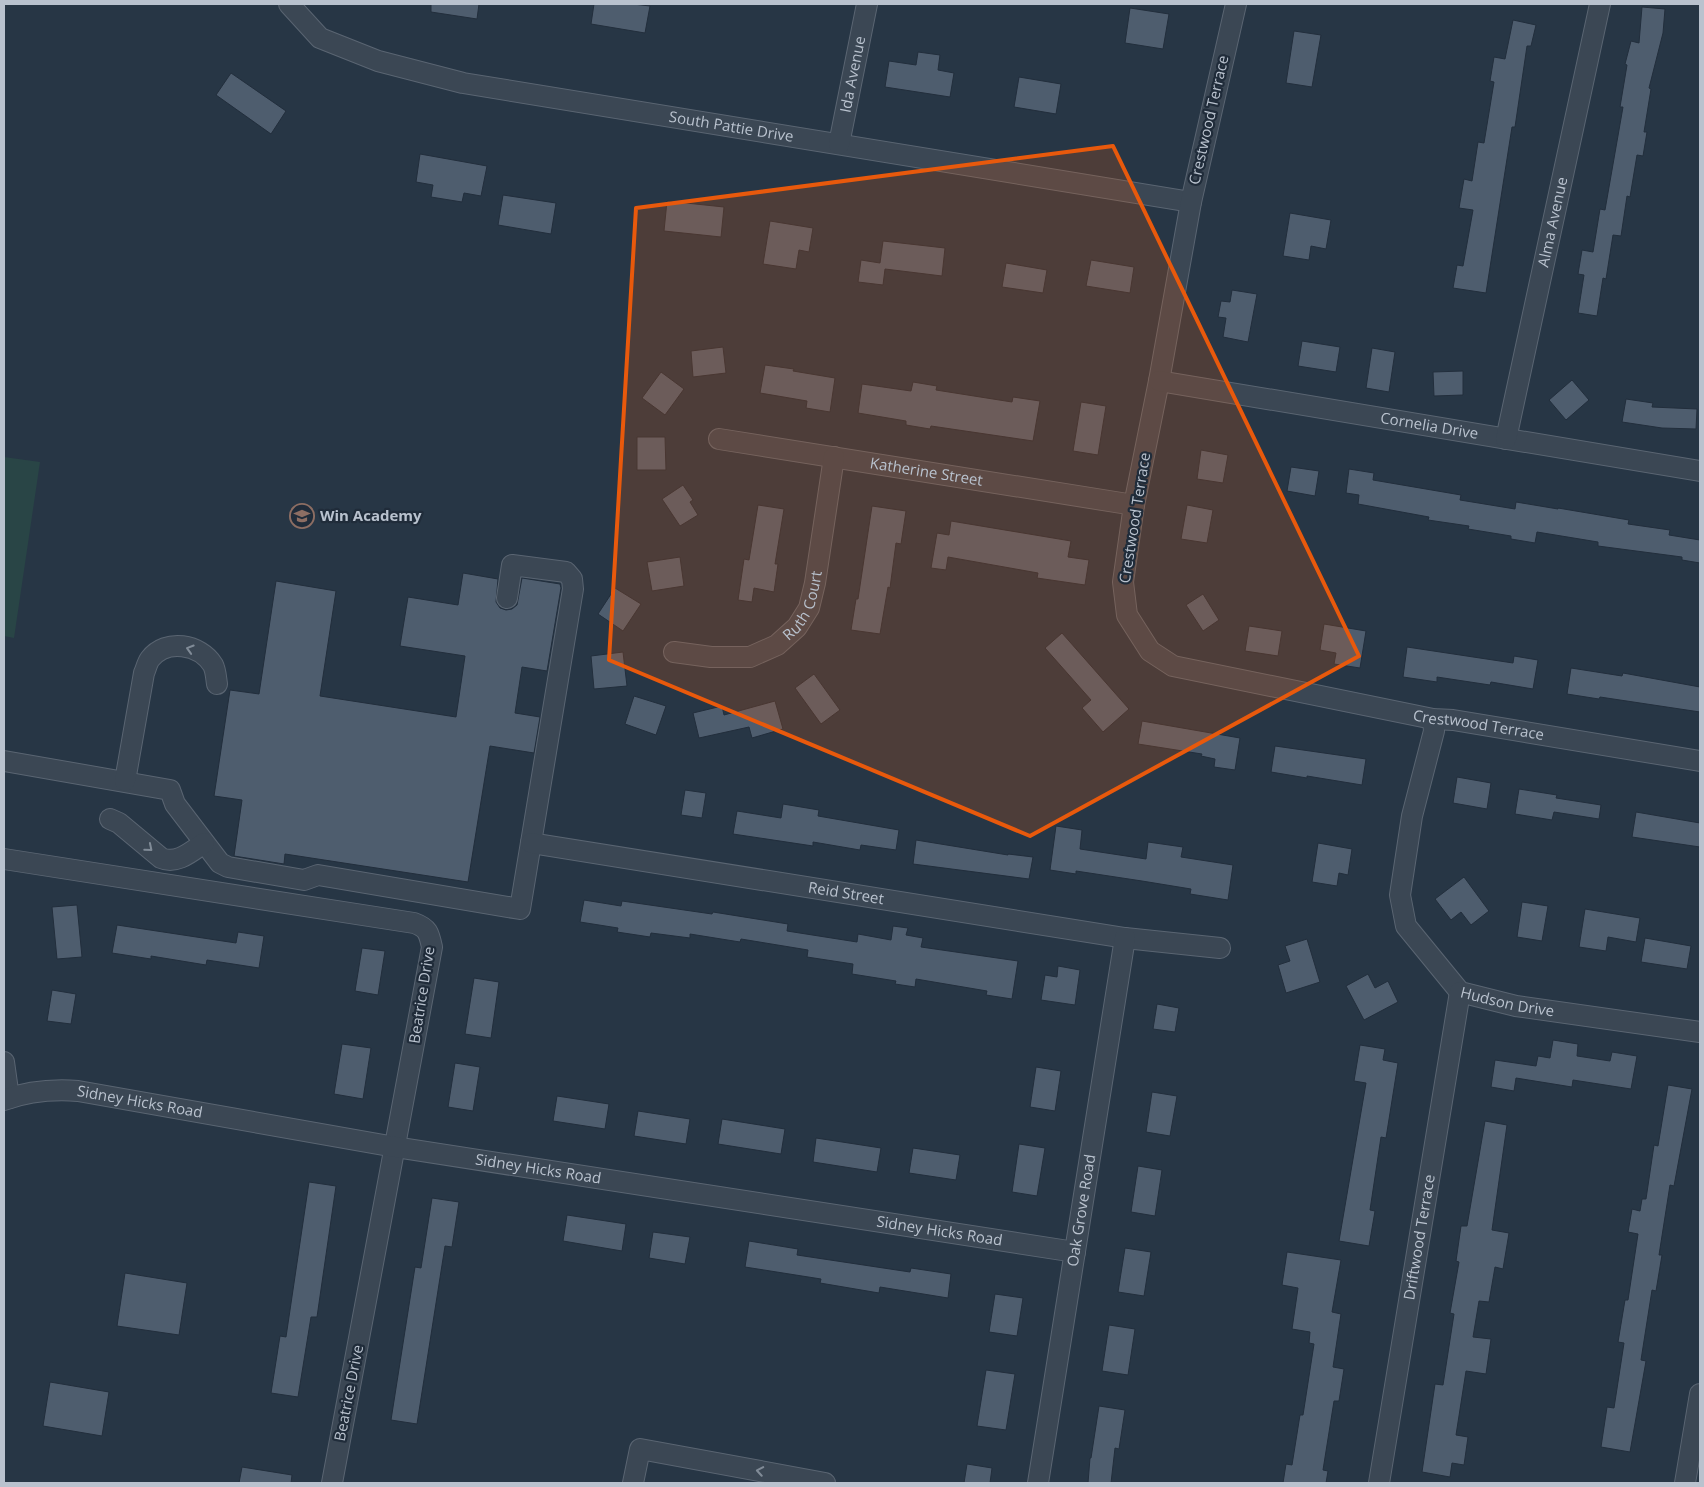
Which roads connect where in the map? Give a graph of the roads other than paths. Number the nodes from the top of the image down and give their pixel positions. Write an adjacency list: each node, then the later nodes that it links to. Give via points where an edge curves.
1 (289, 4): 5 (street, South Pattie Drive, via 320,38 378,61 463,83)
2 (867, 4): 5 (street, Ida Avenue)
3 (1236, 4): 6 (street, Crestwood Terrace)
4 (1600, 4): 9 (street, Alma Avenue)
5 (839, 144): 6 (street, South Pattie Drive)
6 (1191, 202): 7 (street, Crestwood Terrace)
7 (1159, 381): 9 (street, Cornelia Drive); 12 (street, Crestwood Terrace)
8 (719, 439): 10 (street, Katherine Street)
9 (1506, 439): 11 (street, Cornelia Drive)
10 (834, 457): 12 (street, Katherine Street); 14 (street, Ruth Court, via 816,583 809,608 797,627 777,645 750,657 711,657)
11 (1700, 471)
12 (1134, 505): 16 (street, Crestwood Terrace, via 1123,582 1126,615 1150,651 1173,666)
13 (507, 598): 22 (street, via 512,565 566,572 572,578 573,589)
14 (674, 652)
15 (217, 684): 19 (street, one-way to 19, via 213,665 194,649 169,646 149,660)
16 (1433, 719): 18 (street, Crestwood Terrace); 26 (street, Hudson Drive, via 1434,730 1412,816 1400,895 1406,926)
17 (4, 761): 19 (street)
18 (1700, 761)
19 (125, 782): 21 (street, via 170,790 175,804)
20 (110, 819): 21 (street, one-way to 21, via 167,861 185,856)
21 (204, 843): 22 (street, via 220,863 228,867 304,880 318,875 520,909)
22 (531, 843): 24 (street, Reid Street)
23 (4, 859): 30 (street, Beatrice Drive, via 424,927 432,947)
24 (1125, 938): 25 (street, Reid Street); 31 (street, Oak Grove Road)
25 (1220, 948)
26 (1460, 992): 27 (street, Hudson Drive, via 1516,1006); 37 (street, Driftwood Terrace)
27 (1700, 1032)
28 (4, 1062): 29 (street)
29 (6, 1099): 30 (street, Sidney Hicks Road, via 35,1091 78,1091)
30 (396, 1147): 31 (street, Sidney Hicks Road); 33 (street, Beatrice Drive)
31 (1075, 1252): 36 (street, Oak Grove Road)
32 (1700, 1394): 38 (street)
33 (332, 1483)
34 (633, 1483): 35 (street, one-way to 34, via 640,1449)
35 (825, 1483)
36 (1038, 1483)
37 (1379, 1483)
38 (1685, 1483)

